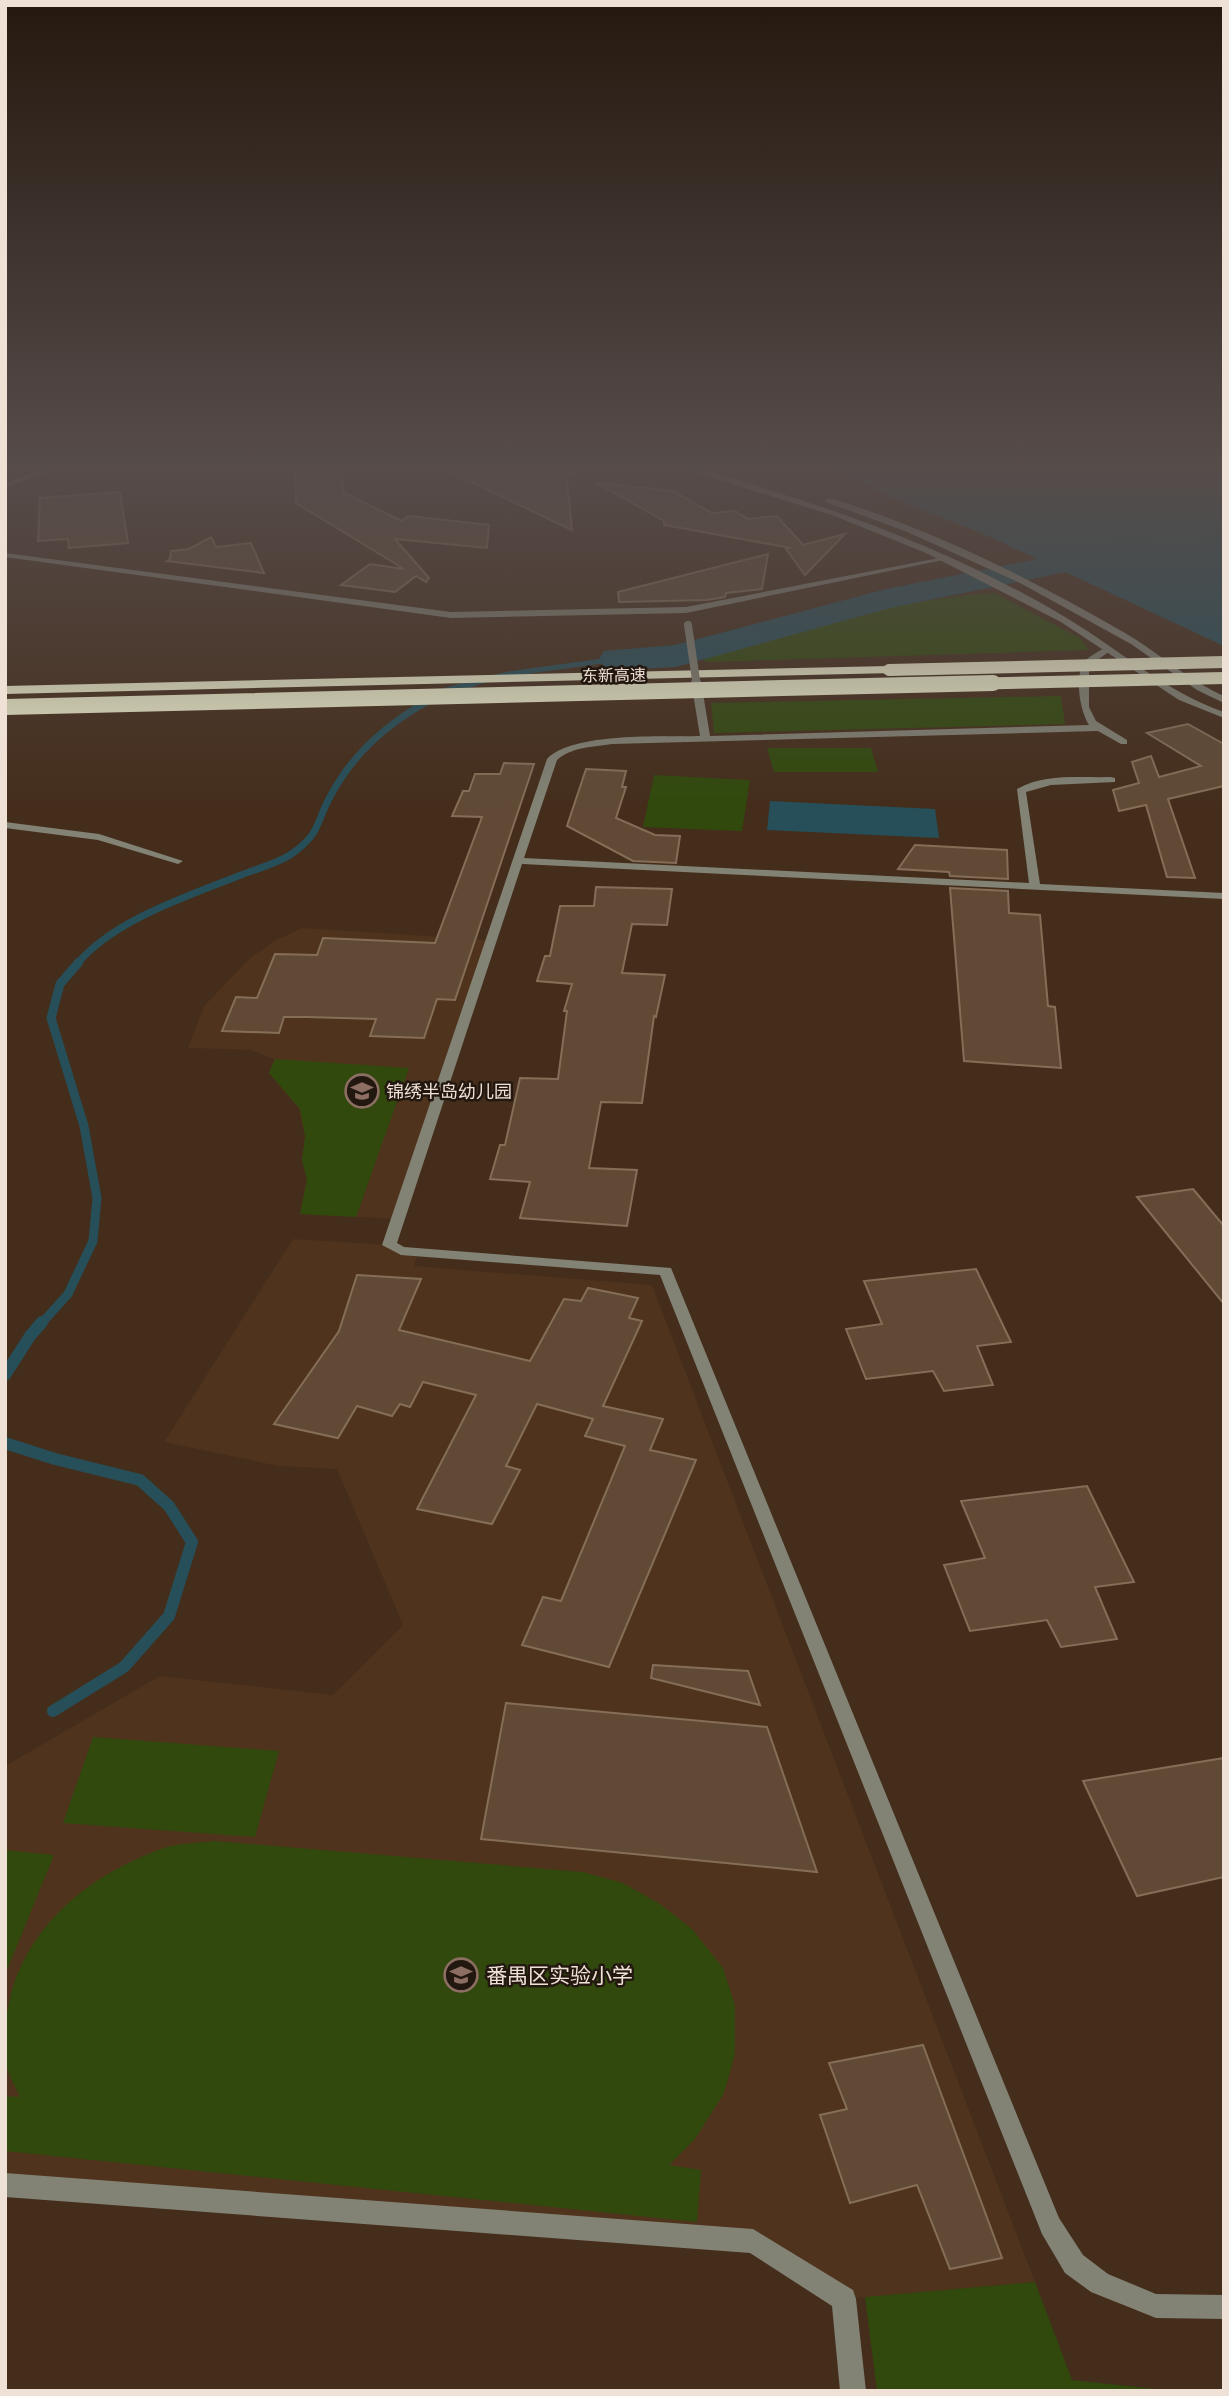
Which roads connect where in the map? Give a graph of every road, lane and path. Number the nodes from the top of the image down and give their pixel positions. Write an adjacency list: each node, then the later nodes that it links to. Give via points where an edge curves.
1 (204, 582): 5 (street, via 451,615)
2 (829, 582): 5 (street)
3 (993, 582): 6 (street)
4 (1021, 582): 10 (street, via 1134,642)
5 (686, 610): 14 (street, bridge)
6 (1109, 649): 12 (street, via 1186,700); 13 (street, via 1089,662 1085,672 1084,707)
7 (1224, 662): 9 (highway, 东新高速, bridge)
8 (1224, 678): 11 (highway, 东新高速, bridge)
9 (5, 690)
10 (1224, 700)
11 (5, 707)
12 (1224, 715)
13 (1098, 728): 14 (street); 15 (street)
14 (705, 737): 19 (street, via 612,741 561,751 552,759)
15 (1124, 742)
16 (1111, 780): 20 (street, via 1058,782 1021,790)
17 (5, 825): 18 (street, via 99,837)
18 (178, 861)
19 (517, 861): 20 (street); 23 (street, via 389,1245 401,1251 666,1271 1050,2226 1074,2264 1100,2283 1156,2306)
20 (1035, 887): 21 (street)
21 (1224, 896)
22 (5, 2185): 24 (street, via 753,2241 844,2299)
23 (1224, 2307)
24 (853, 2391)

